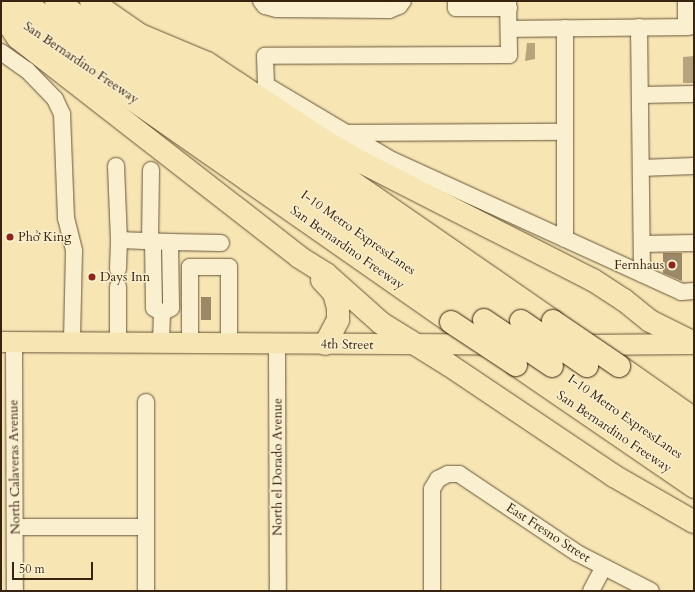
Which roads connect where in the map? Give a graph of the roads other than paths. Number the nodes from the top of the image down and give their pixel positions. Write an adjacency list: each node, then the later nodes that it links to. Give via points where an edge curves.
1 (22, 1): 51 (highway, I-10 Metro ExpressLanes, bridge)
2 (56, 1): 50 (highway, I-10 Metro ExpressLanes, bridge)
3 (91, 1): 15 (highway)
4 (261, 1): 5 (street, via 265,6 276,8 389,10 399,6)
5 (403, 1)
6 (456, 1): 8 (street, via 456,8)
7 (686, 1): 11 (street)
8 (508, 5): 14 (street)
9 (1, 8): 52 (highway, San Bernardino Freeway, bridge, via 451,322)
10 (1, 13): 32 (highway, via 18,38)
11 (690, 26): 12 (street)
12 (639, 27): 13 (street); 18 (street)
13 (565, 28): 14 (street); 19 (street)
14 (509, 29): 20 (street, via 509,55 265,56 266,85)
15 (140, 35): 46 (highway, via 207,63 356,159 593,280 650,321); 49 (highway, bridge)
16 (1, 52): 39 (street, via 27,70 55,99 62,114 66,218 74,251)
17 (694, 94): 18 (street)
18 (640, 95): 23 (street)
19 (565, 132): 20 (street); 25 (street)
20 (347, 133): 25 (street, via 392,160)
21 (116, 166): 26 (street)
22 (694, 166): 23 (street)
23 (641, 168): 31 (street)
24 (150, 170): 27 (street)
25 (565, 239): 34 (street)
26 (119, 240): 27 (street); 33 (street)
27 (152, 242): 28 (street); 37 (street, via 154,308)
28 (170, 242): 29 (street); 37 (street, via 171,308)
29 (221, 243)
30 (694, 243): 31 (street)
31 (642, 244): 34 (street)
32 (299, 257): 45 (highway, via 336,298 338,320); 47 (highway, via 326,274 381,323)
33 (118, 269)
34 (642, 274): 36 (street, via 681,292)
35 (118, 287): 41 (street)
36 (694, 291)
37 (162, 313): 40 (street)
38 (7, 342): 39 (main road, 4th Street); 54 (street, North Calaveras Avenue)
39 (72, 342): 41 (main road, 4th Street)
40 (162, 342): 41 (main road, 4th Street); 42 (main road, 4th Street)
41 (118, 343)
42 (190, 343): 43 (main road, 4th Street); 43 (street, via 190,267 229,267)
43 (229, 344): 44 (main road, 4th Street)
44 (277, 344): 45 (main road, 4th Street); 59 (street, North el Dorado Avenue)
45 (325, 344): 47 (main road, 4th Street)
46 (694, 344): 47 (main road, 4th Street)
47 (416, 346): 53 (highway, via 450,365 614,476)
48 (146, 402): 55 (street)
49 (694, 419)
50 (694, 441)
51 (694, 464)
52 (694, 487)
53 (694, 522)
54 (15, 527): 55 (street); 57 (street, North Calaveras Avenue)
55 (146, 527): 58 (street)
56 (602, 568): 60 (street, East Fresno Street, via 459,474 448,474 438,479 432,489); 61 (street); 62 (street, East Fresno Street)
57 (15, 591)
58 (146, 591)
59 (278, 591)
60 (432, 591)
61 (591, 591)
62 (652, 591)

